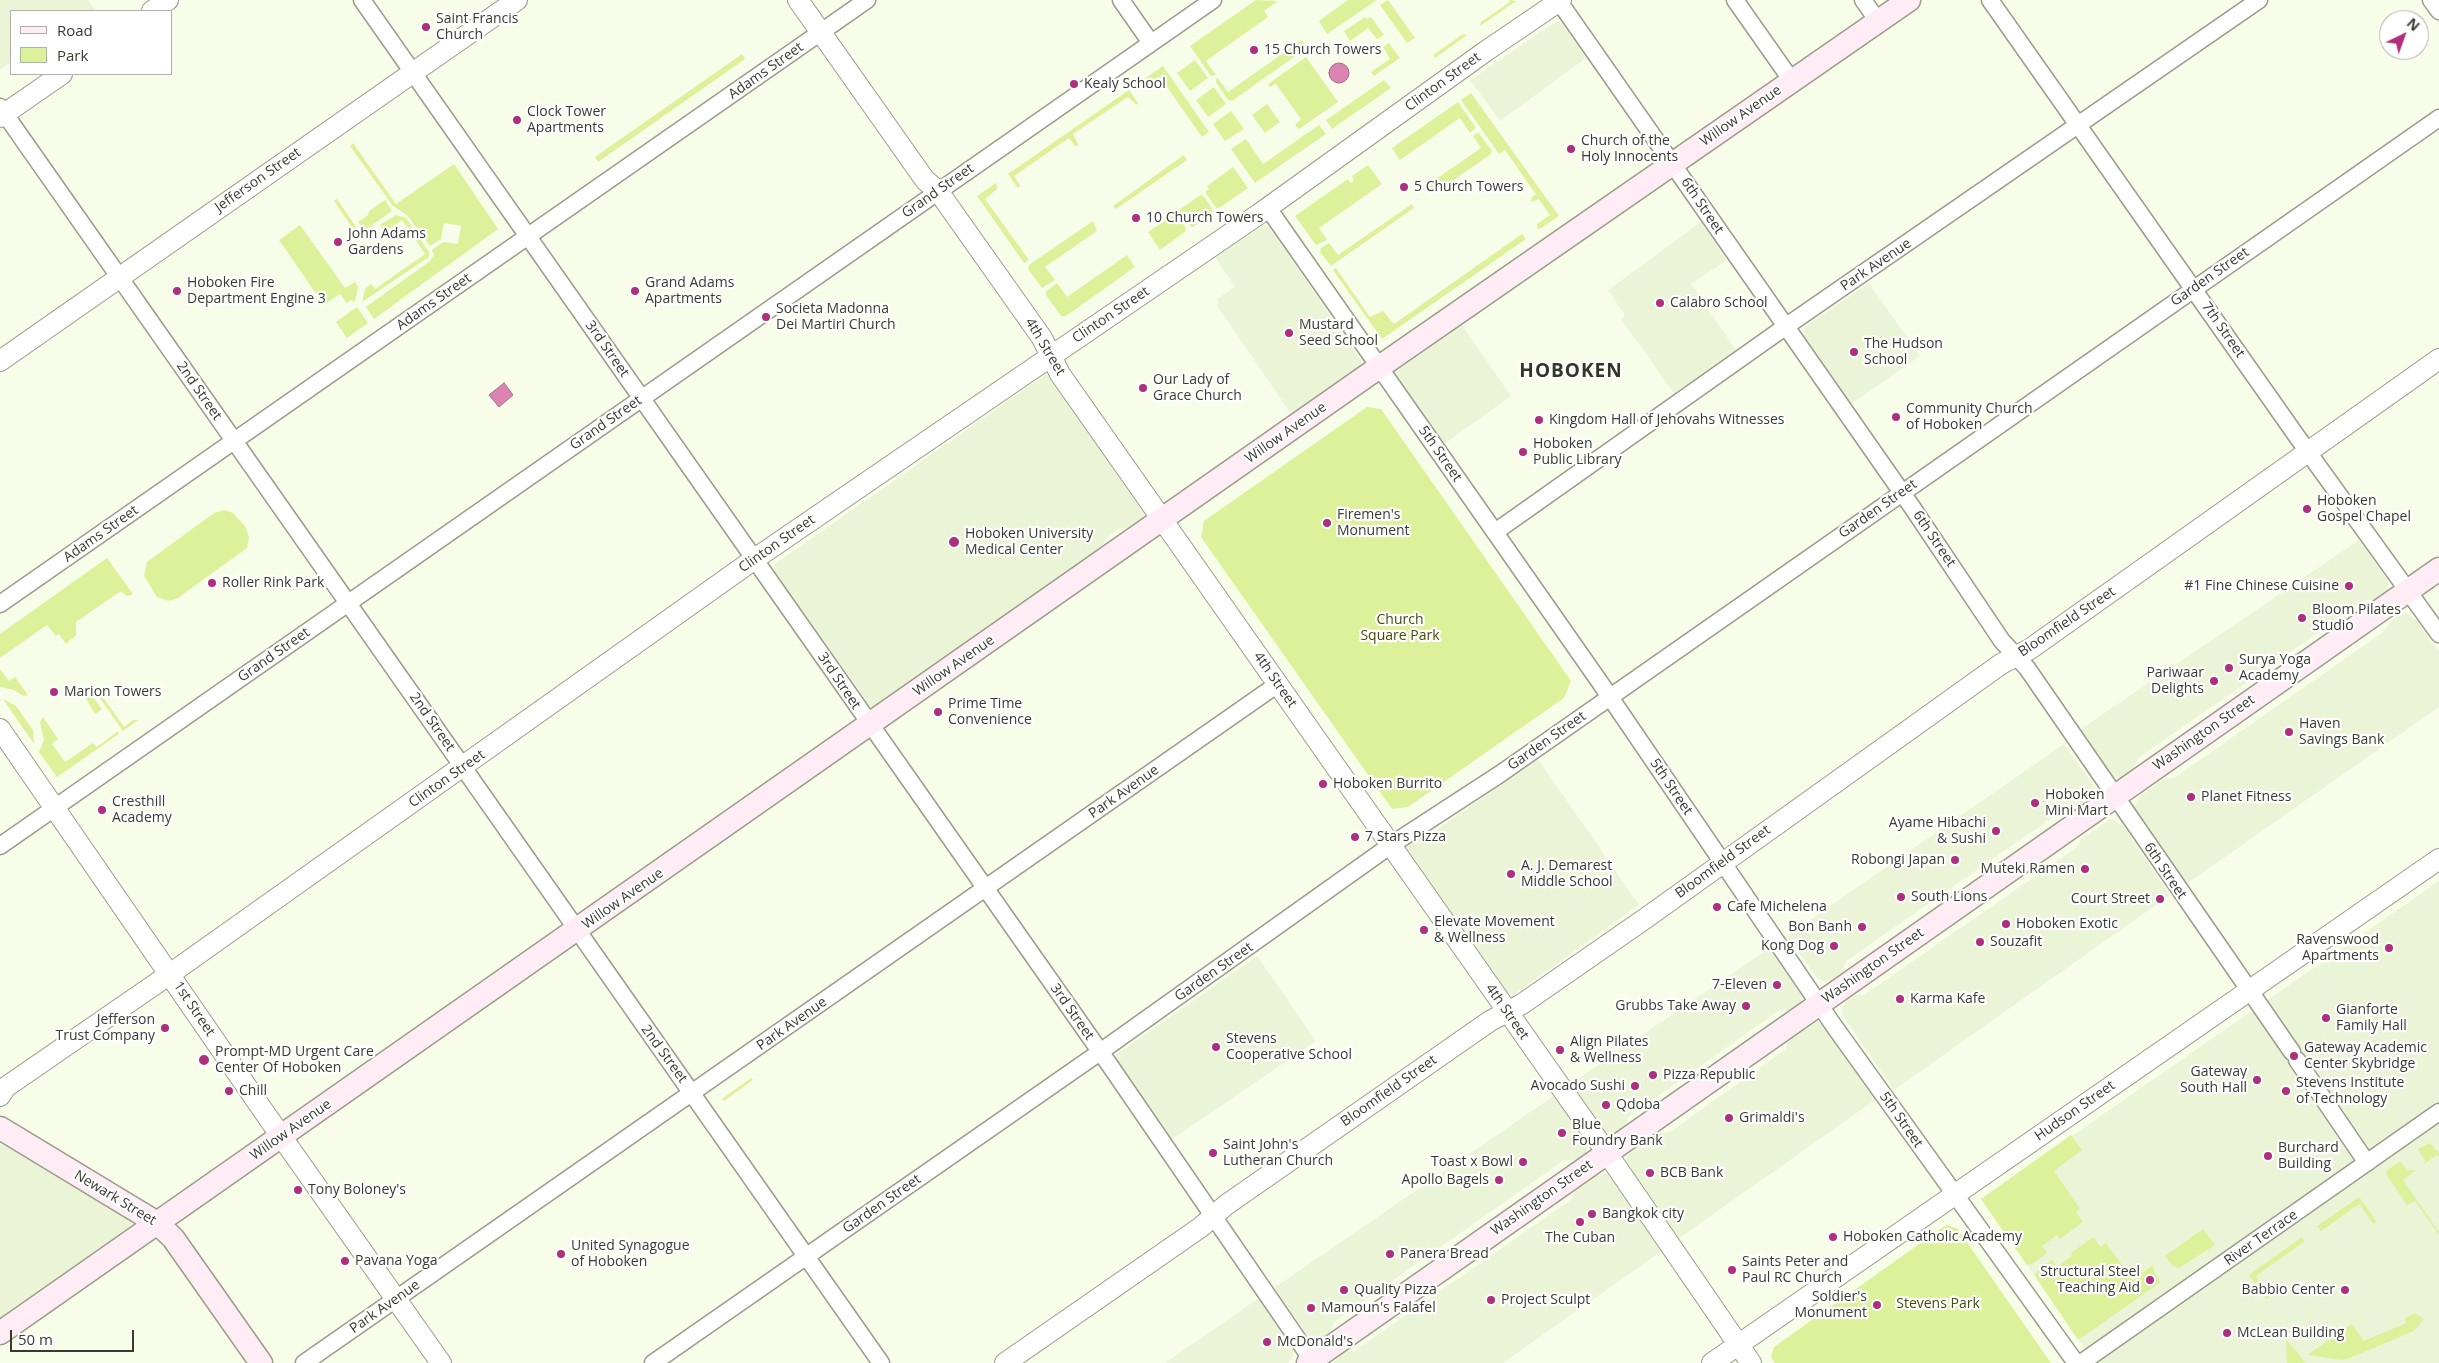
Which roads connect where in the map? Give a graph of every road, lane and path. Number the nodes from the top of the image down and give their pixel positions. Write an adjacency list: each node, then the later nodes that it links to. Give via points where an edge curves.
1 (168, 0): 15 (street)
2 (362, 0): 20 (street, 3rd Street)
3 (517, 0): 20 (street, Jefferson Street)
4 (798, 0): 18 (street, 4th Street)
5 (867, 0): 18 (street, Adams Street)
6 (1121, 0): 19 (street)
7 (1212, 0): 19 (street, Grand Street)
8 (1559, 0): 26 (street, 6th Street); 28 (street, Clinton Street)
9 (1735, 0): 22 (street)
10 (1863, 0): 17 (street)
11 (1909, 0): 17 (main road, Willow Avenue)
12 (1990, 0): 25 (street, 7th Street)
13 (2259, 0): 25 (street, Park Avenue)
14 (2431, 0): 16 (street)
15 (153, 10)
16 (2439, 11)
17 (1878, 21): 22 (main road, Willow Avenue)
18 (821, 33): 27 (street, 4th Street, via 925,180); 29 (street, Adams Street)
19 (1151, 43): 27 (street, Grand Street)
20 (412, 72): 29 (street, 3rd Street); 30 (street, Jefferson Street)
21 (60, 75): 23 (street)
22 (1792, 81): 26 (main road, Willow Avenue)
23 (2, 112): 30 (street, 2nd Street)
24 (2439, 118): 31 (street, Garden Street)
25 (2079, 126): 31 (street, 7th Street); 32 (street, Park Avenue)
26 (1673, 164): 32 (street, 6th Street); 36 (main road, Willow Avenue)
27 (938, 191): 33 (street, 4th Street); 37 (street, Grand Street)
28 (1268, 208): 33 (street, Clinton Street); 36 (street, 5th Street)
29 (528, 237): 37 (street, 3rd Street); 38 (street, Adams Street)
30 (120, 276): 35 (street, Jefferson Street); 38 (street, 2nd Street)
31 (2194, 288): 39 (street, 7th Street); 40 (street, Garden Street)
32 (1785, 328): 40 (street, 6th Street); 42 (street, Park Avenue)
33 (1051, 355): 41 (street, 4th Street, via 1060,374); 43 (street, Clinton Street)
34 (2439, 359): 39 (street, Bloomfield Street)
35 (0, 361)
36 (1379, 368): 41 (main road, Willow Avenue); 42 (street, 5th Street)
37 (642, 398): 43 (street, 3rd Street); 47 (street, Grand Street)
38 (234, 441): 46 (street, Adams Street); 47 (street, 2nd Street)
39 (2308, 452): 45 (street, 7th Street); 49 (street, Bloomfield Street)
40 (1902, 492): 49 (street, 6th Street); 51 (street, Garden Street)
41 (1163, 520): 50 (street, 4th Street); 52 (main road, Willow Avenue)
42 (1495, 532): 51 (street, 5th Street)
43 (756, 558): 52 (street, 3rd Street); 54 (street, Clinton Street)
44 (2439, 569): 45 (main road, Washington Street)
45 (2409, 590): 48 (street, 7th Street); 55 (main road, Washington Street)
46 (0, 604)
47 (349, 604): 54 (street, 2nd Street); 56 (street, Grand Street)
48 (2439, 634)
49 (2016, 657): 55 (street, 6th Street, via 2027,668); 60 (street, Bloomfield Street)
50 (1278, 684): 57 (street, 4th Street); 61 (street, Park Avenue)
51 (1610, 697): 57 (street, Garden Street); 60 (street, 5th Street)
52 (870, 725): 61 (street, 3rd Street); 62 (main road, Willow Avenue)
53 (0, 729): 56 (street, 1st Street)
54 (464, 767): 62 (street, 2nd Street); 63 (street, Clinton Street)
55 (2114, 796): 64 (street, 6th Street); 65 (main road, Washington Street)
56 (54, 808): 58 (street, Grand Street); 63 (street, 1st Street)
57 (1391, 845): 66 (street, 4th Street); 67 (street, Garden Street)
58 (0, 846)
59 (2439, 859): 64 (street, Hudson Street)
60 (1721, 862): 65 (street, 5th Street); 66 (street, Bloomfield Street, via 1640,922)
61 (985, 890): 67 (street, 3rd Street); 68 (street, Park Avenue)
62 (576, 931): 68 (street, 2nd Street); 72 (main road, Willow Avenue)
63 (170, 974): 69 (street, Clinton Street, via 6,1087); 72 (street, 1st Street)
64 (2249, 990): 74 (street, 6th Street); 75 (street, Hudson Street)
65 (1820, 1004): 73 (main road, Washington Street); 75 (street, 5th Street)
66 (1506, 1012): 73 (street, 4th Street); 76 (street, Bloomfield Street)
67 (1100, 1052): 76 (street, 3rd Street); 78 (street, Garden Street)
68 (693, 1094): 78 (street, 2nd Street); 79 (street, Park Avenue)
69 (0, 1096)
70 (2439, 1112): 74 (street, River Terrace)
71 (0, 1128): 77 (main road, Newark Street)
72 (282, 1137): 77 (main road, Willow Avenue); 79 (street, 1st Street)
73 (1607, 1153): 81 (street, 4th Street); 82 (main road, Washington Street)
74 (2367, 1163): 92 (street, River Terrace)
75 (1954, 1196): 81 (street, Hudson Street); 91 (street, 5th Street)
76 (1214, 1216): 82 (street, 3rd Street); 88 (street, Bloomfield Street)
77 (157, 1223): 80 (main road, Willow Avenue); 83 (main road, Newark Street, via 173,1238)
78 (806, 1257): 86 (street, Garden Street); 87 (street, 2nd Street)
79 (396, 1298): 84 (street, Park Avenue); 85 (street, 1st Street)
80 (0, 1333)
81 (1739, 1343): 89 (street, Hudson Street); 90 (street, 4th Street)
82 (1311, 1362)
83 (261, 1363)
84 (304, 1363)
85 (441, 1363)
86 (653, 1363)
87 (880, 1363)
88 (1005, 1363)
89 (1712, 1363)
90 (1751, 1363)
91 (2076, 1363)
92 (2081, 1363)

